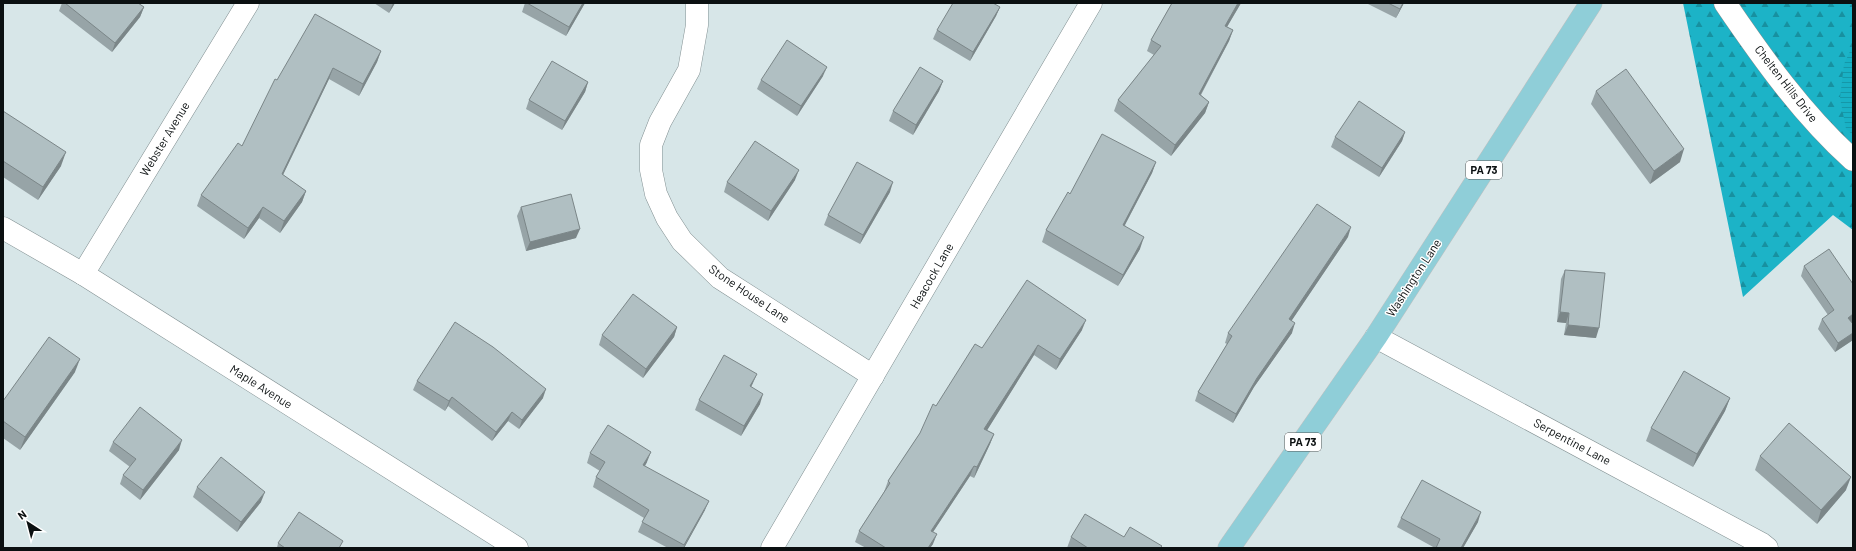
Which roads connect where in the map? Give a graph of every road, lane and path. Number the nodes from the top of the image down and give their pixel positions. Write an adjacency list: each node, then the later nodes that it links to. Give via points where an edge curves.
1 (248, 3): 8 (street, Webster Avenue)
2 (697, 3): 10 (street, Stone House Lane, via 697,25 689,70 660,122 651,145 652,176 656,194 667,218 682,241 720,278)
3 (1091, 3): 10 (street, Heacock Lane)
4 (1591, 3): 9 (main road, Washington Lane / PA 73)
5 (1725, 3): 6 (street, Chelten Hills Drive, via 1800,104 1832,142)
6 (1853, 160)
7 (3, 228): 8 (street, Maple Avenue)
8 (83, 274): 11 (street, Maple Avenue)
9 (1376, 337): 13 (main road, Washington Lane / PA 73); 14 (street, Serpentine Lane)
10 (874, 376): 12 (street, Heacock Lane)
11 (517, 548)
12 (772, 548)
13 (1229, 548)
14 (1767, 548)

